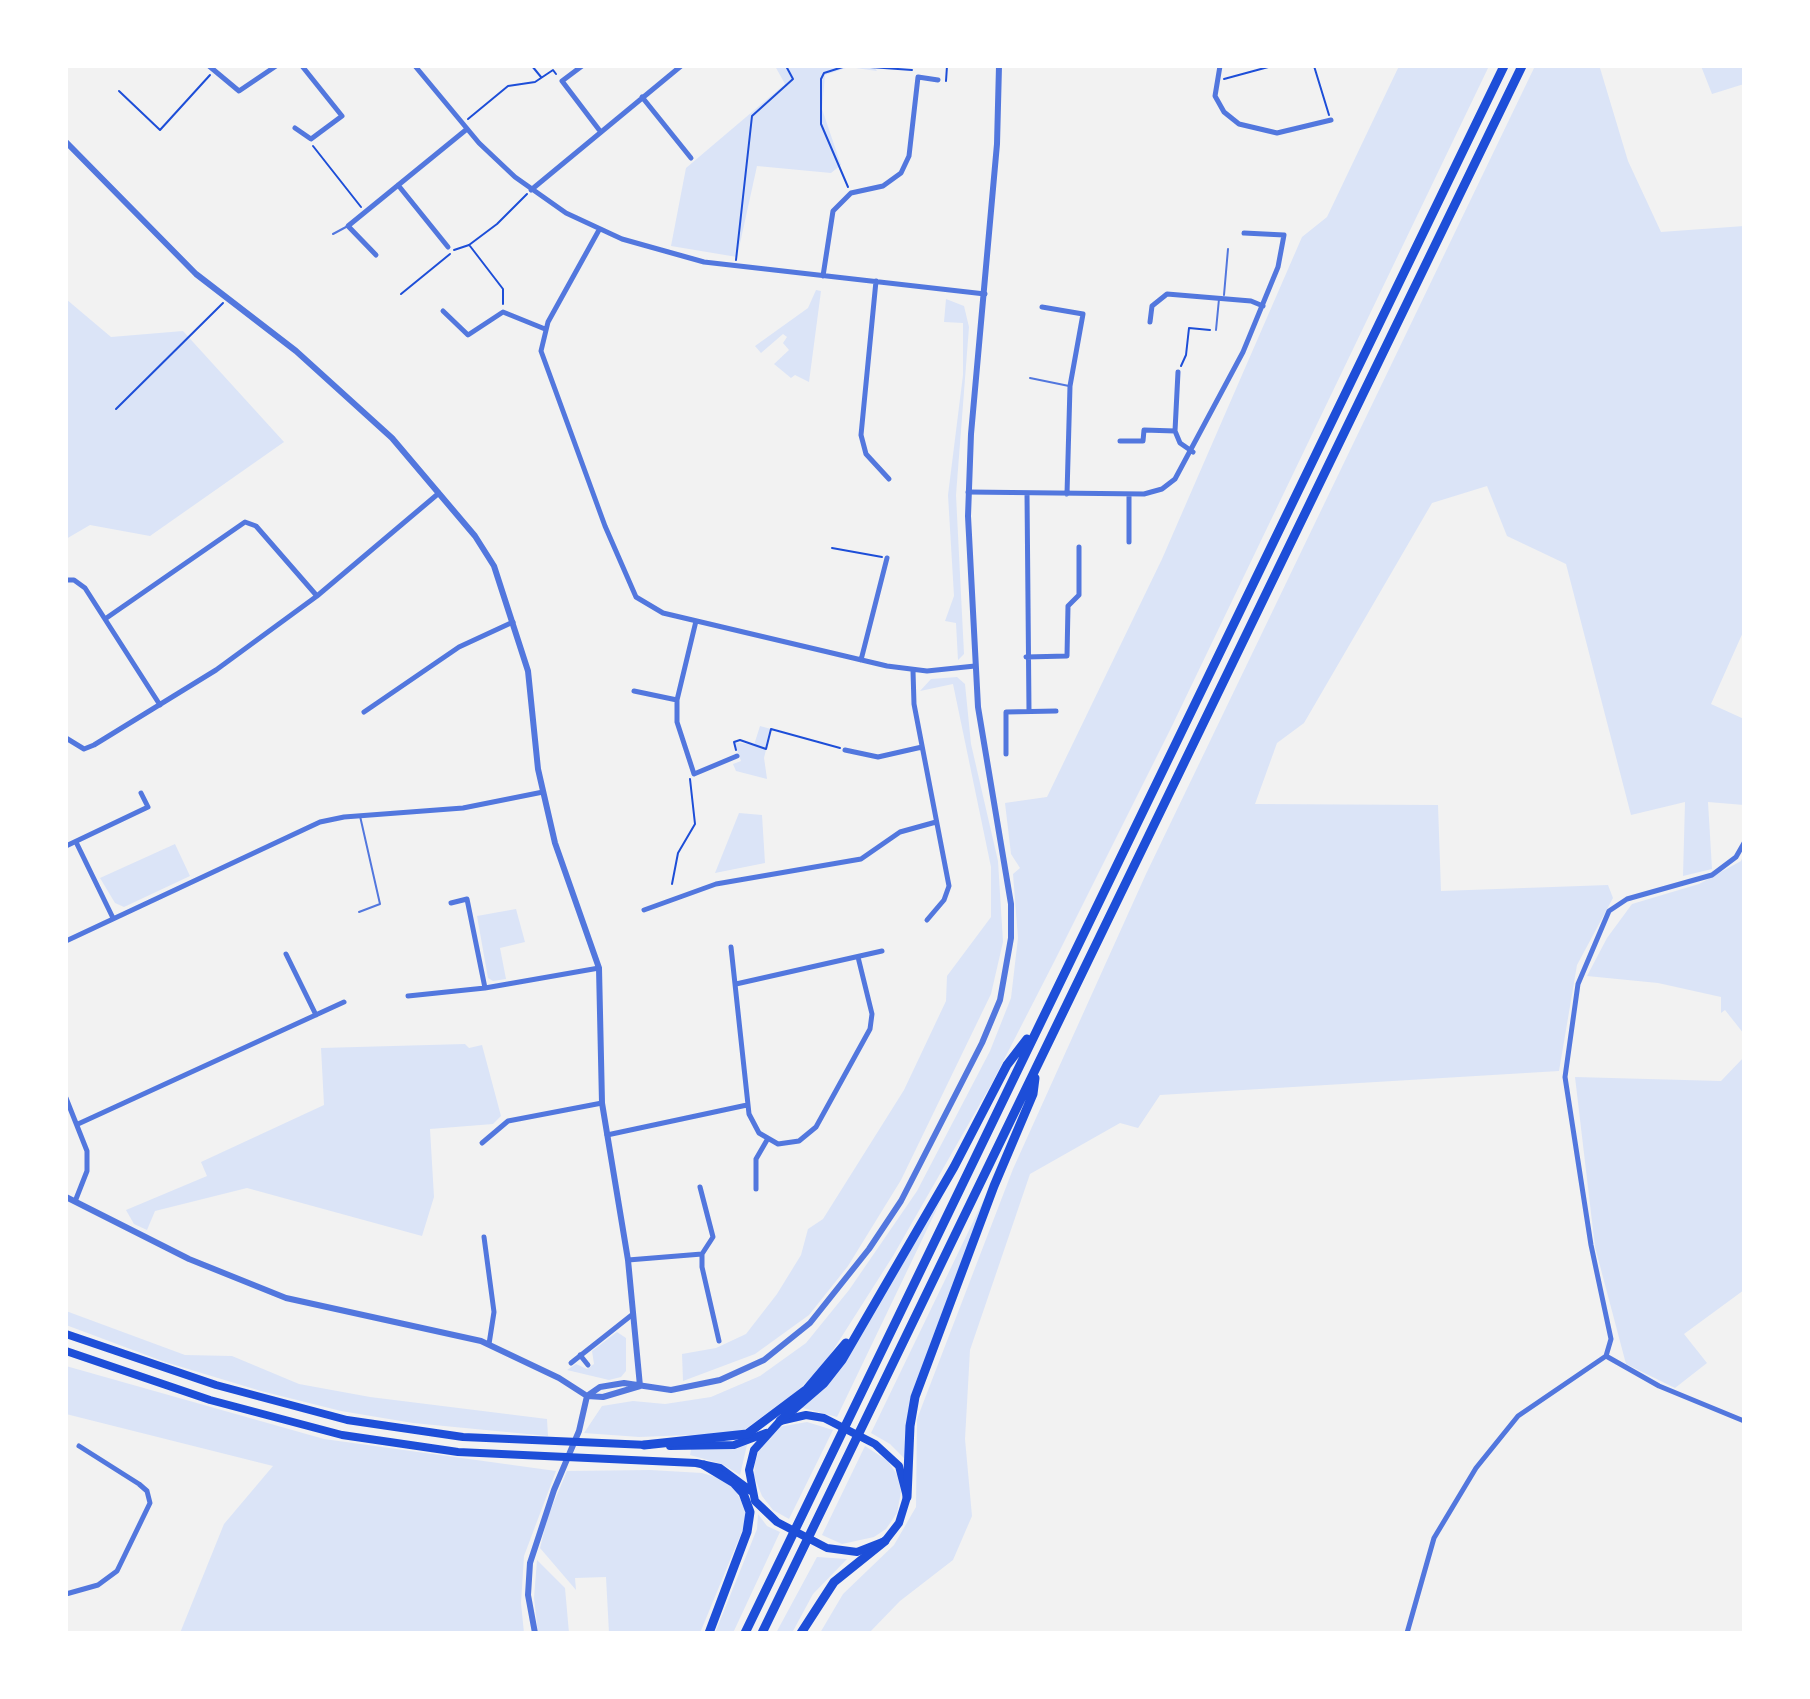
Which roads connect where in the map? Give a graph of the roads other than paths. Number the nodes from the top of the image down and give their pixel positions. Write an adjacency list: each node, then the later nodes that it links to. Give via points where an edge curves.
1 (276, 66): 10 (street, via 239,91)
2 (302, 66): 14 (street, via 342,116 314,138)
3 (415, 66): 15 (street)
4 (582, 66): 16 (street, via 562,81)
5 (681, 66): 12 (street)
6 (999, 66): 30 (street)
7 (1220, 66): 13 (street, via 1215,78 1219,105 1251,129 1288,131)
8 (1504, 66): 96 (highway)
9 (1522, 66): 97 (highway)
10 (211, 68)
11 (938, 80): 28 (street, via 918,77 905,168 883,186 851,193 833,211)
12 (642, 97): 16 (street); 18 (street)
13 (1331, 120)
14 (295, 128)
15 (467, 129): 19 (street); 20 (street)
16 (600, 131): 20 (street)
17 (67, 144): 45 (street, via 183,262 369,416)
18 (691, 158)
19 (398, 185): 21 (street); 25 (street)
20 (531, 190): 22 (street)
21 (348, 226): 24 (lane); 27 (street)
22 (599, 230): 28 (street, via 664,254); 36 (street)
23 (1244, 233): 32 (street, via 1284,235)
24 (333, 234)
25 (448, 247)
26 (1228, 249): 31 (lane)
27 (376, 255)
28 (823, 276): 29 (street)
29 (876, 281): 30 (street); 44 (street, via 861,442)
30 (985, 294): 46 (street)
31 (1221, 298): 32 (street); 35 (street, via 1161,296 1152,306); 37 (lane)
32 (1263, 306): 43 (street)
33 (1042, 307): 40 (street, via 1083,314)
34 (443, 311): 36 (street, via 468,335 503,312)
35 (1150, 322)
36 (545, 329): 56 (street, via 541,344 547,373 631,589 653,609)
37 (1216, 330)
38 (1178, 372): 41 (street)
39 (1030, 378): 40 (lane)
40 (1070, 386): 48 (street)
41 (1175, 431): 42 (street, via 1144,430 1143,441); 43 (street, via 1180,443)
42 (1120, 441)
43 (1193, 452): 49 (street, via 1180,474 1162,489)
44 (889, 479)
45 (440, 492): 54 (street); 57 (street, via 491,559)
46 (968, 492): 47 (street); 60 (street)
47 (1027, 493): 48 (street); 58 (street)
48 (1067, 494): 49 (street)
49 (1129, 494): 50 (street)
50 (1129, 542)
51 (1079, 547): 58 (street, via 1079,595 1068,606 1067,656)
52 (887, 558): 59 (street)
53 (66, 580): 55 (street, via 80,583)
54 (317, 596): 55 (street, via 256,526 245,522); 64 (street)
55 (105, 619): 64 (street)
56 (696, 621): 59 (street); 63 (street)
57 (513, 622): 67 (street, via 459,647); 73 (street, via 528,671)
58 (1026, 657): 65 (street)
59 (861, 660): 61 (street)
60 (975, 666): 61 (street); 122 (street, via 986,766 1011,904 1000,1000 982,1043 892,1217 810,1323 764,1360 720,1380 671,1390)
61 (913, 671): 69 (street)
62 (634, 691): 63 (street)
63 (677, 700): 72 (street, via 677,722 694,774)
64 (160, 705): 68 (street, via 84,749)
65 (1029, 711): 66 (street); 71 (street, via 1006,712)
66 (1056, 711)
67 (364, 712)
68 (66, 738)
69 (922, 747): 70 (street, via 878,757); 76 (street)
70 (845, 750)
71 (1006, 754)
72 (737, 756)
73 (543, 792): 75 (street, via 463,808); 90 (street, via 563,869)
74 (141, 793): 77 (street, via 148,807)
75 (360, 815): 82 (lane, via 380,904); 83 (street, via 307,827)
76 (936, 822): 81 (street, via 900,832 861,859 716,884); 84 (street, via 949,891)
77 (76, 842): 79 (street); 83 (street)
78 (1744, 843): 119 (street, via 1736,857 1712,875 1627,899 1609,911 1578,984 1565,1077 1611,1339)
79 (66, 846)
80 (451, 903): 92 (street, via 467,899)
81 (644, 910)
82 (359, 912)
83 (113, 918): 85 (street)
84 (927, 920)
85 (66, 941)
86 (731, 947): 91 (street)
87 (882, 951): 89 (street)
88 (286, 954): 95 (street)
89 (858, 957): 91 (street); 103 (street, via 872,1014 868,1034 811,1133 792,1143)
90 (599, 968): 92 (street); 99 (street)
91 (736, 984): 100 (street)
92 (485, 988): 93 (street)
93 (408, 996)
94 (344, 1002): 95 (street)
95 (316, 1015): 101 (street)
96 (1039, 1023): 113 (highway, via 1007,1065); 137 (highway)
97 (1037, 1067): 131 (highway, via 1033,1094 915,1397); 138 (highway)
98 (66, 1098): 101 (street)
99 (602, 1103): 102 (street); 104 (street, via 508,1121)
100 (747, 1105): 102 (street); 103 (street, via 754,1127)
101 (78, 1124): 108 (street, via 88,1165)
102 (606, 1135): 111 (street)
103 (767, 1140): 106 (street, via 756,1159)
104 (482, 1143)
105 (700, 1187): 110 (street, via 713,1237)
106 (756, 1189)
107 (66, 1197): 108 (street)
108 (76, 1199): 116 (street, via 122,1228 276,1295)
109 (484, 1237): 116 (street, via 494,1312)
110 (702, 1254): 111 (street); 115 (street)
111 (628, 1260): 112 (street)
112 (633, 1314): 118 (street); 122 (street)
113 (862, 1326): 124 (highway, via 833,1372); 127 (highway, via 818,1379 747,1434)
114 (66, 1334): 127 (main road, via 309,1411 428,1433)
115 (719, 1341)
116 (489, 1344): 123 (street)
117 (66, 1351): 129 (main road, via 304,1427 423,1449)
118 (580, 1355): 120 (street); 121 (street)
119 (1606, 1356): 125 (street, via 1659,1386); 140 (street, via 1518,1416 1476,1468 1434,1538)
120 (571, 1363)
121 (588, 1365)
122 (640, 1386): 123 (street, via 600,1387)
123 (587, 1396): 135 (street, via 530,1563 528,1595)
124 (780, 1421): 126 (main road); 131 (main road, via 806,1415 824,1418 875,1444 899,1466)
125 (1744, 1421)
126 (766, 1433): 127 (main road, via 734,1445); 130 (main road, via 750,1460)
127 (644, 1445)
128 (79, 1446): 134 (street, via 139,1484 150,1503 117,1571 98,1585)
129 (704, 1465): 130 (main road, via 728,1472); 133 (highway, via 734,1483 749,1504)
130 (753, 1496): 132 (main road, via 777,1522 827,1548 857,1552); 133 (highway, via 753,1533)
131 (907, 1497): 132 (main road, via 899,1523)
132 (885, 1541): 139 (highway, via 834,1582)
133 (742, 1547): 136 (highway)
134 (66, 1594)
135 (535, 1633)
136 (709, 1633)
137 (745, 1633)
138 (762, 1633)
139 (801, 1633)
140 (1407, 1633)

